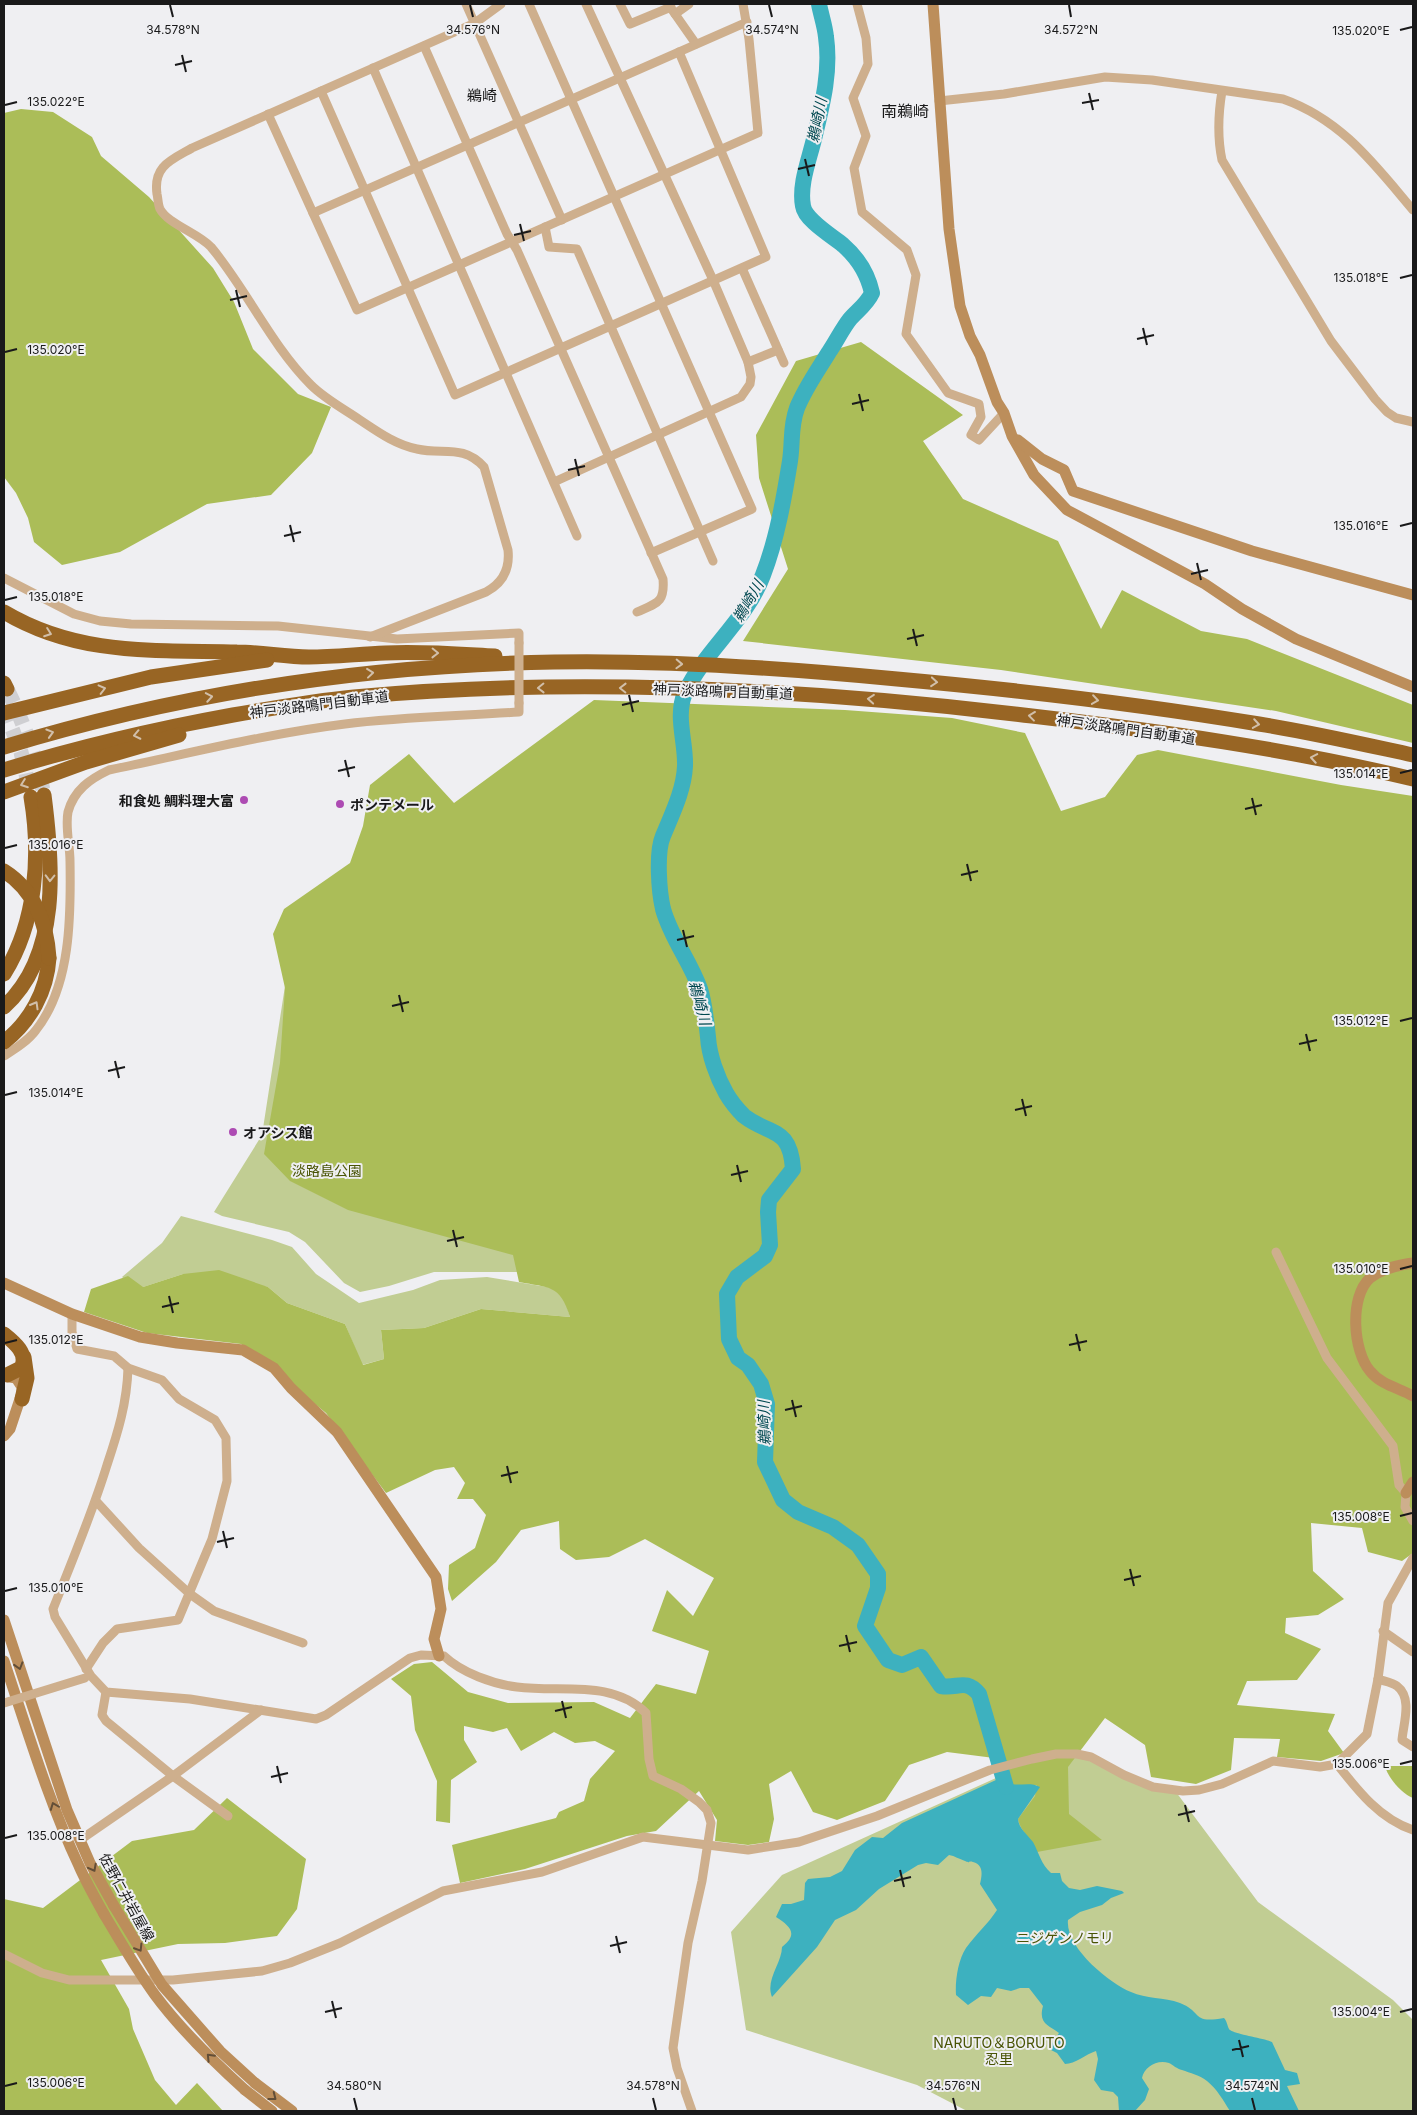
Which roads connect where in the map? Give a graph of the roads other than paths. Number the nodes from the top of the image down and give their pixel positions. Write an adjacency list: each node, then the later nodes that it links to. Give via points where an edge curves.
1 (466, 4): 12 (street)
2 (501, 4): 12 (street)
3 (529, 4): 20 (street)
4 (586, 4): 17 (street)
5 (620, 4): 10 (street, via 630,24)
6 (689, 4): 10 (street)
7 (744, 4): 11 (street)
8 (858, 4): 47 (street, via 868,64 853,98 866,136 854,168 862,212 907,250 916,275 906,334 948,393 979,404 981,417 971,435 979,440)
9 (933, 4): 21 (street)
10 (671, 8): 13 (street)
11 (747, 22): 13 (street); 25 (street, via 758,133)
12 (475, 24): 14 (street); 23 (street)
13 (696, 44): 15 (street)
14 (424, 46): 16 (street); 24 (street)
15 (678, 52): 17 (street); 25 (street)
16 (373, 68): 18 (street); 26 (street)
17 (620, 78): 20 (street); 27 (street)
18 (321, 91): 22 (street); 28 (street)
19 (1222, 91): 21 (street, via 1152,80 1105,77); 30 (street, via 1283,99 1320,116 1354,144); 48 (street, via 1218,139 1222,160 1330,341 1387,412)
20 (571, 99): 23 (street); 29 (street)
21 (940, 101): 47 (street, via 960,306)
22 (268, 114): 31 (street); 61 (street, via 166,162 156,183 160,209 209,245 311,386 394,442 417,449 451,450 477,460 487,475 508,550 507,571 495,588)
23 (519, 122): 24 (street); 32 (street)
24 (468, 145): 26 (street); 34 (street)
25 (720, 150): 27 (street); 36 (street, via 766,256)
26 (416, 167): 28 (street); 35 (street)
27 (665, 174): 29 (street); 37 (street)
28 (365, 190): 31 (street); 38 (street)
29 (614, 197): 32 (street); 39 (street)
30 (1413, 210)
31 (313, 212): 38 (street, via 357,310)
32 (562, 220): 33 (street)
33 (545, 227): 34 (street); 40 (street, via 550,247 577,249)
34 (512, 242): 35 (street); 41 (street)
35 (459, 265): 38 (street); 45 (street)
36 (742, 268): 37 (street); 42 (street)
37 (713, 280): 39 (street); 43 (street)
38 (408, 288): 45 (street, via 455,395)
39 (661, 303): 40 (street); 46 (street)
40 (610, 326): 41 (street); 49 (street)
41 (561, 348): 45 (street); 51 (street)
42 (778, 350): 43 (street); 44 (street)
43 (748, 362): 46 (street, via 752,377 741,397)
44 (784, 363)
45 (506, 372): 52 (street)
46 (709, 412): 49 (street); 53 (street, via 752,509)
47 (1004, 413): 50 (street)
48 (1413, 422)
49 (658, 435): 51 (street); 53 (street)
50 (1012, 436): 58 (street, via 1042,459 1064,470 1073,491 1252,551); 64 (street, via 1034,476 1067,510 1205,584 1296,639)
51 (609, 457): 52 (street); 55 (street)
52 (554, 482): 54 (street)
53 (700, 532): 55 (street); 56 (street)
54 (578, 536)
55 (651, 553): 60 (street, via 664,593 660,601)
56 (713, 561)
57 (4, 578): 61 (street, via 74,614 100,621 278,626)
58 (1413, 595)
59 (4, 612): 62 (highway, one-way to 62, via 45,632 92,646)
60 (637, 612)
61 (370, 637): 80 (street, bridge, via 420,639 519,633 519,712 413,718 299,730 109,770 92,778 83,785 68,812 68,929 58,991 35,1032)
62 (309, 657): 63 (highway, one-way to 63, via 387,652 442,653); 66 (highway, one-way to 62, via 182,672)
63 (557, 662): 67 (highway, 神戸淡路鳴門自動車道, one-way to 63, via 60,730 208,696 371,673); 68 (highway, 神戸淡路鳴門自動車道, one-way to 68, via 851,674 998,688 1261,724)
64 (1413, 687)
65 (254, 712): 69 (highway, 神戸淡路鳴門自動車道, one-way to 69, via 131,736); 70 (highway, 神戸淡路鳴門自動車道, one-way to 65, via 1257,747 1087,722 959,707 772,692 502,688 352,697); 71 (highway, one-way to 71, via 86,762)
66 (4, 713)
67 (4, 747)
68 (1413, 754)
69 (4, 770)
70 (1413, 779)
71 (4, 792)
72 (4, 871): 75 (highway, bridge, via 28,893)
73 (4, 877): 75 (highway, bridge, via 28,897)
74 (34, 885): 76 (highway, via 19,925); 77 (highway, via 25,927); 78 (highway, one-way to 78, via 38,796 50,864 46,925 31,972)
75 (42, 920): 79 (highway, one-way to 75, bridge, via 34,1009 45,984 49,958)
76 (4, 952)
77 (4, 974)
78 (4, 1007)
79 (4, 1042)
80 (4, 1056)
81 (1276, 1252): 93 (street, via 1327,1358 1392,1446 1399,1484)
82 (1413, 1263): 89 (street, via 1382,1270 1370,1278 1361,1290 1357,1331 1358,1346 1371,1373 1382,1382)
83 (4, 1283): 84 (street)
84 (72, 1314): 87 (street, via 72,1332 78,1349 114,1356); 102 (street, via 140,1338 244,1350 274,1368 337,1432 436,1577 441,1608 434,1639)
85 (4, 1334): 86 (highway)
86 (20, 1350): 88 (highway, via 21,1368); 90 (highway, via 28,1372)
87 (128, 1368): 94 (street, via 123,1417); 97 (street, via 162,1380 179,1400 215,1420 226,1438 227,1481 212,1539)
88 (5, 1376): 90 (street, via 12,1376 19,1382)
89 (1413, 1396)
90 (22, 1400): 91 (street)
91 (4, 1436)
92 (1413, 1482): 93 (street)
93 (1406, 1493): 95 (street, via 1405,1507)
94 (96, 1501): 97 (street, via 139,1548); 104 (street, via 53,1609)
95 (1413, 1521)
96 (1413, 1558): 99 (street, via 1388,1603)
97 (190, 1594): 100 (street, via 214,1610); 104 (street, via 178,1620 117,1629 103,1643)
98 (4, 1620): 114 (street, 佐野仁井岩屋線, one-way to 114, via 39,1730)
99 (1383, 1631): 101 (street); 105 (street)
100 (303, 1643)
101 (1413, 1652)
102 (439, 1656): 108 (street, via 410,1658 326,1715 316,1718); 115 (street, via 483,1678 516,1687 608,1692 642,1709 646,1713 653,1776 681,1789 706,1810 711,1823)
103 (4, 1661): 117 (street, 佐野仁井岩屋線, one-way to 103, bridge, via 245,2090 183,2029 131,1960 79,1867 62,1828)
104 (88, 1674): 106 (street); 107 (street, bridge)
105 (1378, 1679): 109 (street, via 1397,1686 1403,1694 1406,1728 1402,1740); 110 (street, via 1367,1734)
106 (106, 1692): 108 (street, via 190,1699); 111 (street, via 102,1715 106,1722)
107 (4, 1703)
108 (262, 1710): 111 (street)
109 (1413, 1747)
110 (1337, 1764): 113 (street, via 1366,1800 1398,1825); 115 (street, via 1320,1767 1274,1762 1222,1784 1183,1791 1153,1787 1091,1757 1056,1754 990,1770 877,1816 799,1842 748,1850)
111 (173, 1776): 112 (street); 114 (street)
112 (228, 1816)
113 (1413, 1830)
114 (80, 1840): 118 (street, 佐野仁井岩屋線, one-way to 118, bridge, via 114,1906 162,1985 254,2083)
115 (709, 1846): 116 (street, via 643,1837 542,1872 443,1891 340,1943 262,1971 173,1980 68,1980 42,1973); 119 (street, via 688,1943 673,2048)
116 (4, 1954)
117 (272, 2111)
118 (292, 2111)
119 (692, 2111)

